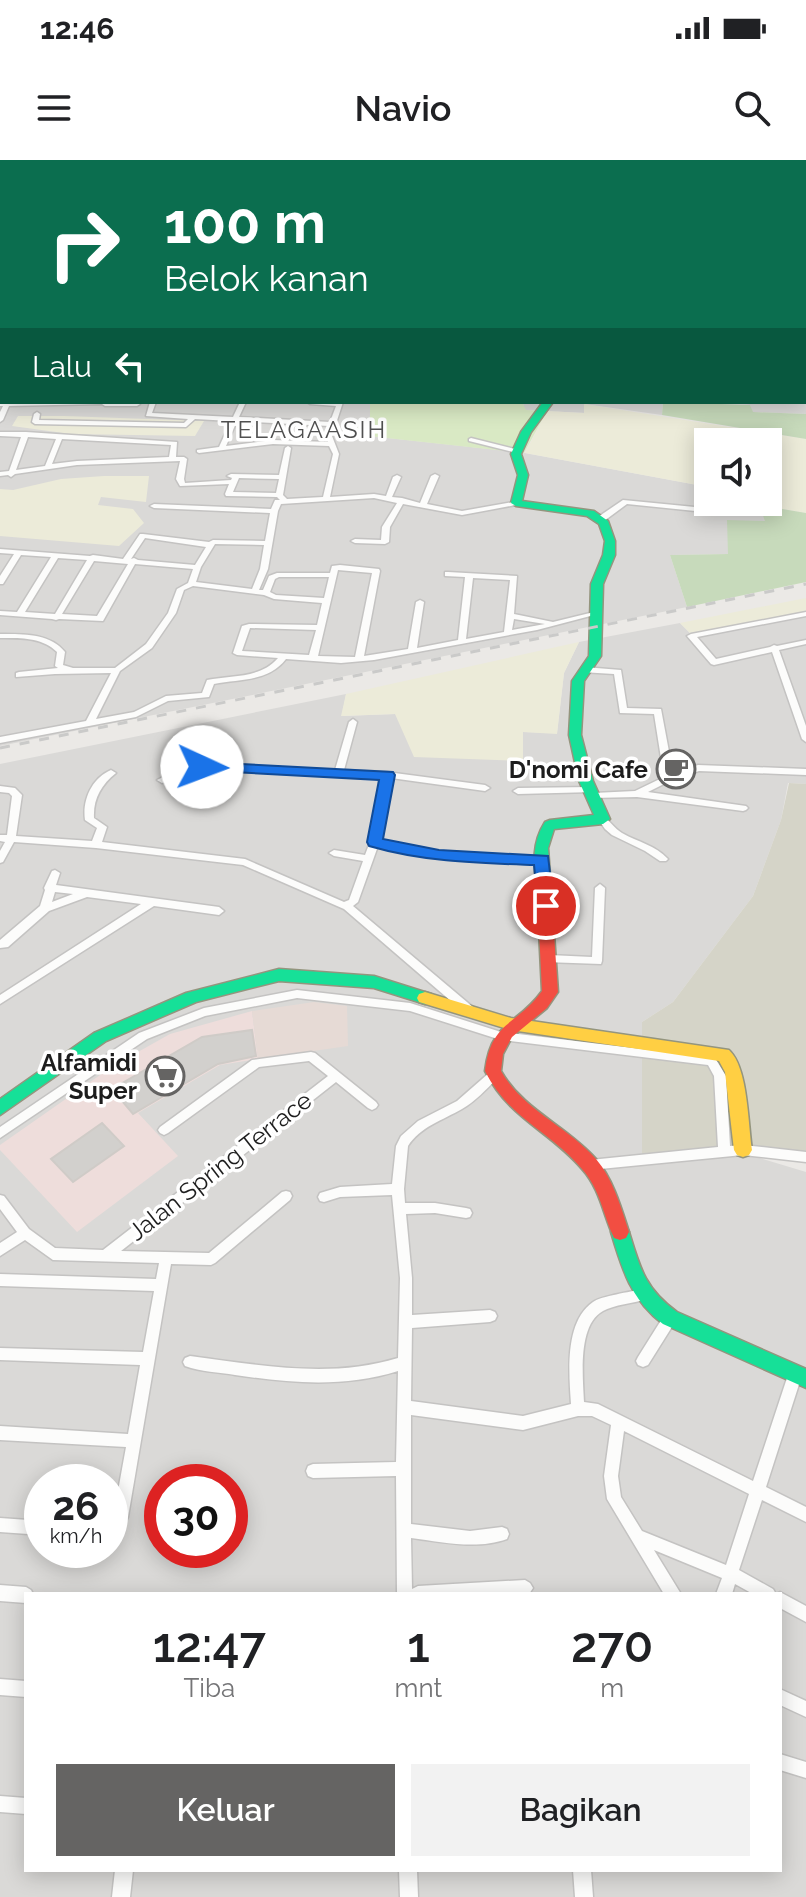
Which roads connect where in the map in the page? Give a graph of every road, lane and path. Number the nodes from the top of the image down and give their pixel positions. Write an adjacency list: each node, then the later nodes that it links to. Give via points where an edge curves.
1 (4, 404): 10 (street)
2 (152, 404): 7 (street)
3 (242, 404): 9 (street)
4 (339, 404): 11 (street)
5 (547, 404): 23 (street)
6 (37, 414): 12 (street, via 35,422)
7 (148, 415): 8 (street); 12 (street)
8 (194, 417): 9 (street); 12 (street, via 186,425)
9 (236, 418): 11 (street); 15 (street)
10 (0, 419)
11 (333, 424): 19 (street)
12 (141, 425)
13 (0, 434): 14 (street)
14 (26, 434): 16 (street); 27 (street)
15 (228, 437): 18 (street); 20 (street)
16 (59, 439): 24 (street, via 175,443); 25 (street)
17 (471, 440): 23 (street)
18 (254, 443): 19 (street); 20 (street)
19 (333, 444): 35 (street, via 336,454)
20 (222, 447): 22 (street)
21 (288, 448): 30 (street)
22 (199, 451)
23 (517, 451): 37 (street, via 523,475)
24 (172, 459): 25 (street); 32 (street, via 184,459 182,485)
25 (48, 466): 27 (street)
26 (0, 474): 27 (street)
27 (11, 475)
28 (222, 475): 32 (street)
29 (435, 476): 38 (street)
30 (282, 477): 32 (street); 34 (street)
31 (397, 477): 33 (street)
32 (235, 479): 34 (street, via 229,494)
33 (389, 497): 35 (street); 36 (street)
34 (282, 498): 35 (street); 41 (street)
35 (326, 498)
36 (402, 500): 38 (street); 43 (street, via 383,543)
37 (516, 503): 38 (street, via 462,513); 42 (street, via 579,510)
38 (423, 505)
39 (154, 506): 41 (street)
40 (694, 509): 42 (street, via 626,502)
41 (274, 511): 44 (street)
42 (601, 519): 61 (street, via 608,532 609,555 597,584)
43 (355, 541)
44 (269, 543): 45 (street, via 222,540); 57 (street)
45 (211, 545): 50 (street, via 143,536); 51 (street)
46 (0, 551): 47 (street)
47 (19, 552): 48 (street); 55 (street)
48 (56, 555): 49 (street); 63 (street)
49 (93, 557): 50 (street); 66 (street)
50 (131, 560): 51 (street); 66 (street, via 102,618)
51 (197, 567): 56 (street)
52 (448, 574): 54 (street)
53 (334, 575): 58 (street, via 277,575); 59 (street); 78 (street, via 338,567 376,571)
54 (469, 575): 65 (street, via 514,578); 72 (street)
55 (0, 582)
56 (192, 584): 57 (street); 80 (street, via 178,592 172,613 149,646)
57 (255, 591): 58 (street)
58 (266, 593): 59 (street)
59 (327, 601): 68 (street)
60 (420, 602): 75 (street)
61 (594, 614): 67 (street); 81 (street, via 595,656)
62 (806, 614): 74 (street, via 691,636 714,662)
63 (19, 615): 64 (street); 66 (street)
64 (0, 616): 71 (street, via 28,622)
65 (510, 616): 67 (street); 69 (street)
66 (56, 618)
67 (559, 623): 69 (street)
68 (320, 628): 76 (street, via 245,628 238,654); 77 (street)
69 (508, 633): 72 (street)
70 (0, 636): 71 (street)
71 (24, 636): 79 (street, via 60,648 59,666)
72 (462, 642): 75 (street)
73 (806, 642): 74 (street)
74 (774, 647): 85 (street)
75 (412, 651): 78 (street)
76 (283, 657): 77 (street); 83 (street, via 262,674 210,682 206,695 166,699 136,714)
77 (313, 658): 78 (street)
78 (359, 660)
79 (72, 670): 80 (street); 82 (street)
80 (117, 670): 83 (street)
81 (584, 670): 91 (street, via 618,672 623,711 658,711); 96 (street, via 578,681 575,735)
82 (19, 675)
83 (90, 722): 86 (street)
84 (353, 722): 87 (street)
85 (806, 739)
86 (0, 740)
87 (339, 772): 90 (street); 92 (street, via 202,767)
88 (806, 772): 91 (street, via 702,768)
89 (111, 773): 102 (street, via 101,779 88,813 102,827)
90 (387, 775): 93 (street); 101 (street)
91 (669, 778): 97 (street)
92 (162, 780)
93 (485, 788)
94 (0, 789): 100 (street, via 17,795)
95 (518, 791): 96 (street)
96 (593, 793): 97 (street); 99 (street)
97 (637, 794): 98 (street)
98 (743, 808)
99 (603, 819): 105 (street, via 617,835); 107 (street, via 547,827)
100 (6, 839): 102 (street); 106 (street)
101 (375, 842): 104 (street); 107 (street, via 439,856)
102 (96, 845): 113 (street, via 245,862)
103 (334, 853): 104 (street)
104 (368, 859): 113 (street)
105 (663, 859)
106 (0, 860)
107 (542, 860): 117 (street)
108 (55, 873): 109 (street)
109 (49, 888): 111 (street); 114 (street)
110 (600, 888): 117 (street, via 597,961)
111 (87, 893): 112 (street); 114 (street)
112 (152, 902): 115 (street); 120 (street)
113 (347, 906): 121 (street)
114 (45, 908): 116 (street)
115 (219, 911)
116 (1, 945)
117 (549, 959): 122 (street, via 546,1003)
118 (330, 978): 119 (street); 121 (street, via 374,982); 127 (street, via 279,975 159,1010 100,1037)
119 (323, 995): 122 (street, via 410,1007); 129 (street, via 249,1001 143,1036)
120 (0, 1000)
121 (470, 1011): 122 (street)
122 (506, 1030): 123 (street, via 723,1055); 125 (street, via 493,1058)
123 (721, 1061): 130 (street, via 733,1072); 131 (street)
124 (336, 1076): 126 (street, Jalan Spring Terrace); 128 (street, Jalan Spring Terrace, via 311,1056 256,1063); 142 (street, Jalan Spring Terrace)
125 (493, 1076): 133 (street, via 512,1099); 134 (street, via 461,1104 405,1139)
126 (372, 1105)
127 (0, 1108)
128 (164, 1130)
129 (0, 1133)
130 (743, 1150): 131 (street); 132 (street)
131 (724, 1151): 133 (street)
132 (806, 1157)
133 (590, 1165): 146 (street)
134 (398, 1189): 136 (street); 138 (street)
135 (286, 1196): 143 (street, Jalan Spring Terrace, via 211,1259)
136 (324, 1197)
137 (0, 1200): 140 (street)
138 (399, 1209): 139 (street); 149 (street)
139 (466, 1213)
140 (25, 1233): 141 (street); 142 (street, Jalan Spring Terrace, via 53,1254)
141 (0, 1250)
142 (105, 1256): 143 (street, Jalan Spring Terrace)
143 (166, 1258): 145 (street)
144 (0, 1280): 145 (street)
145 (161, 1285): 151 (street)
146 (642, 1295): 148 (street); 157 (street, via 598,1306 586,1321 576,1346)
147 (490, 1316): 149 (street)
148 (670, 1318): 152 (street); 155 (street)
149 (406, 1322): 154 (street)
150 (0, 1354): 151 (street)
151 (148, 1359): 160 (street)
152 (643, 1361)
153 (190, 1362): 154 (street, via 336,1376)
154 (406, 1362): 156 (street)
155 (800, 1377): 164 (street)
156 (403, 1407): 157 (street, via 523,1423); 161 (street)
157 (578, 1409): 158 (street, via 593,1409)
158 (618, 1421): 164 (street); 170 (street, via 612,1494)
159 (0, 1433): 160 (street)
160 (133, 1441): 163 (street)
161 (403, 1469): 162 (street); 168 (street)
162 (313, 1471)
163 (128, 1473)
164 (759, 1489): 165 (street); 171 (street)
165 (806, 1515)
166 (0, 1525): 167 (street)
167 (24, 1527)
168 (404, 1530): 169 (street, via 470,1538); 173 (street)
169 (502, 1534)
170 (637, 1536): 171 (street); 175 (street)
171 (731, 1574): 176 (street); 177 (street)
172 (525, 1588): 174 (street)
173 (405, 1592)
174 (454, 1592)
175 (672, 1592)
176 (725, 1592)
177 (764, 1592)
178 (0, 1593): 179 (street)
179 (24, 1595)
180 (782, 1601): 181 (street)
181 (806, 1614)
182 (0, 1687): 183 (street)
183 (24, 1689)
184 (782, 1698): 185 (street)
185 (806, 1709)
186 (782, 1763): 187 (street)
187 (806, 1770)
188 (0, 1804): 189 (street)
189 (24, 1806)
190 (124, 1872): 193 (street)
191 (408, 1872): 194 (street)
192 (582, 1872): 195 (street)
193 (121, 1897)
194 (409, 1897)
195 (584, 1897)

